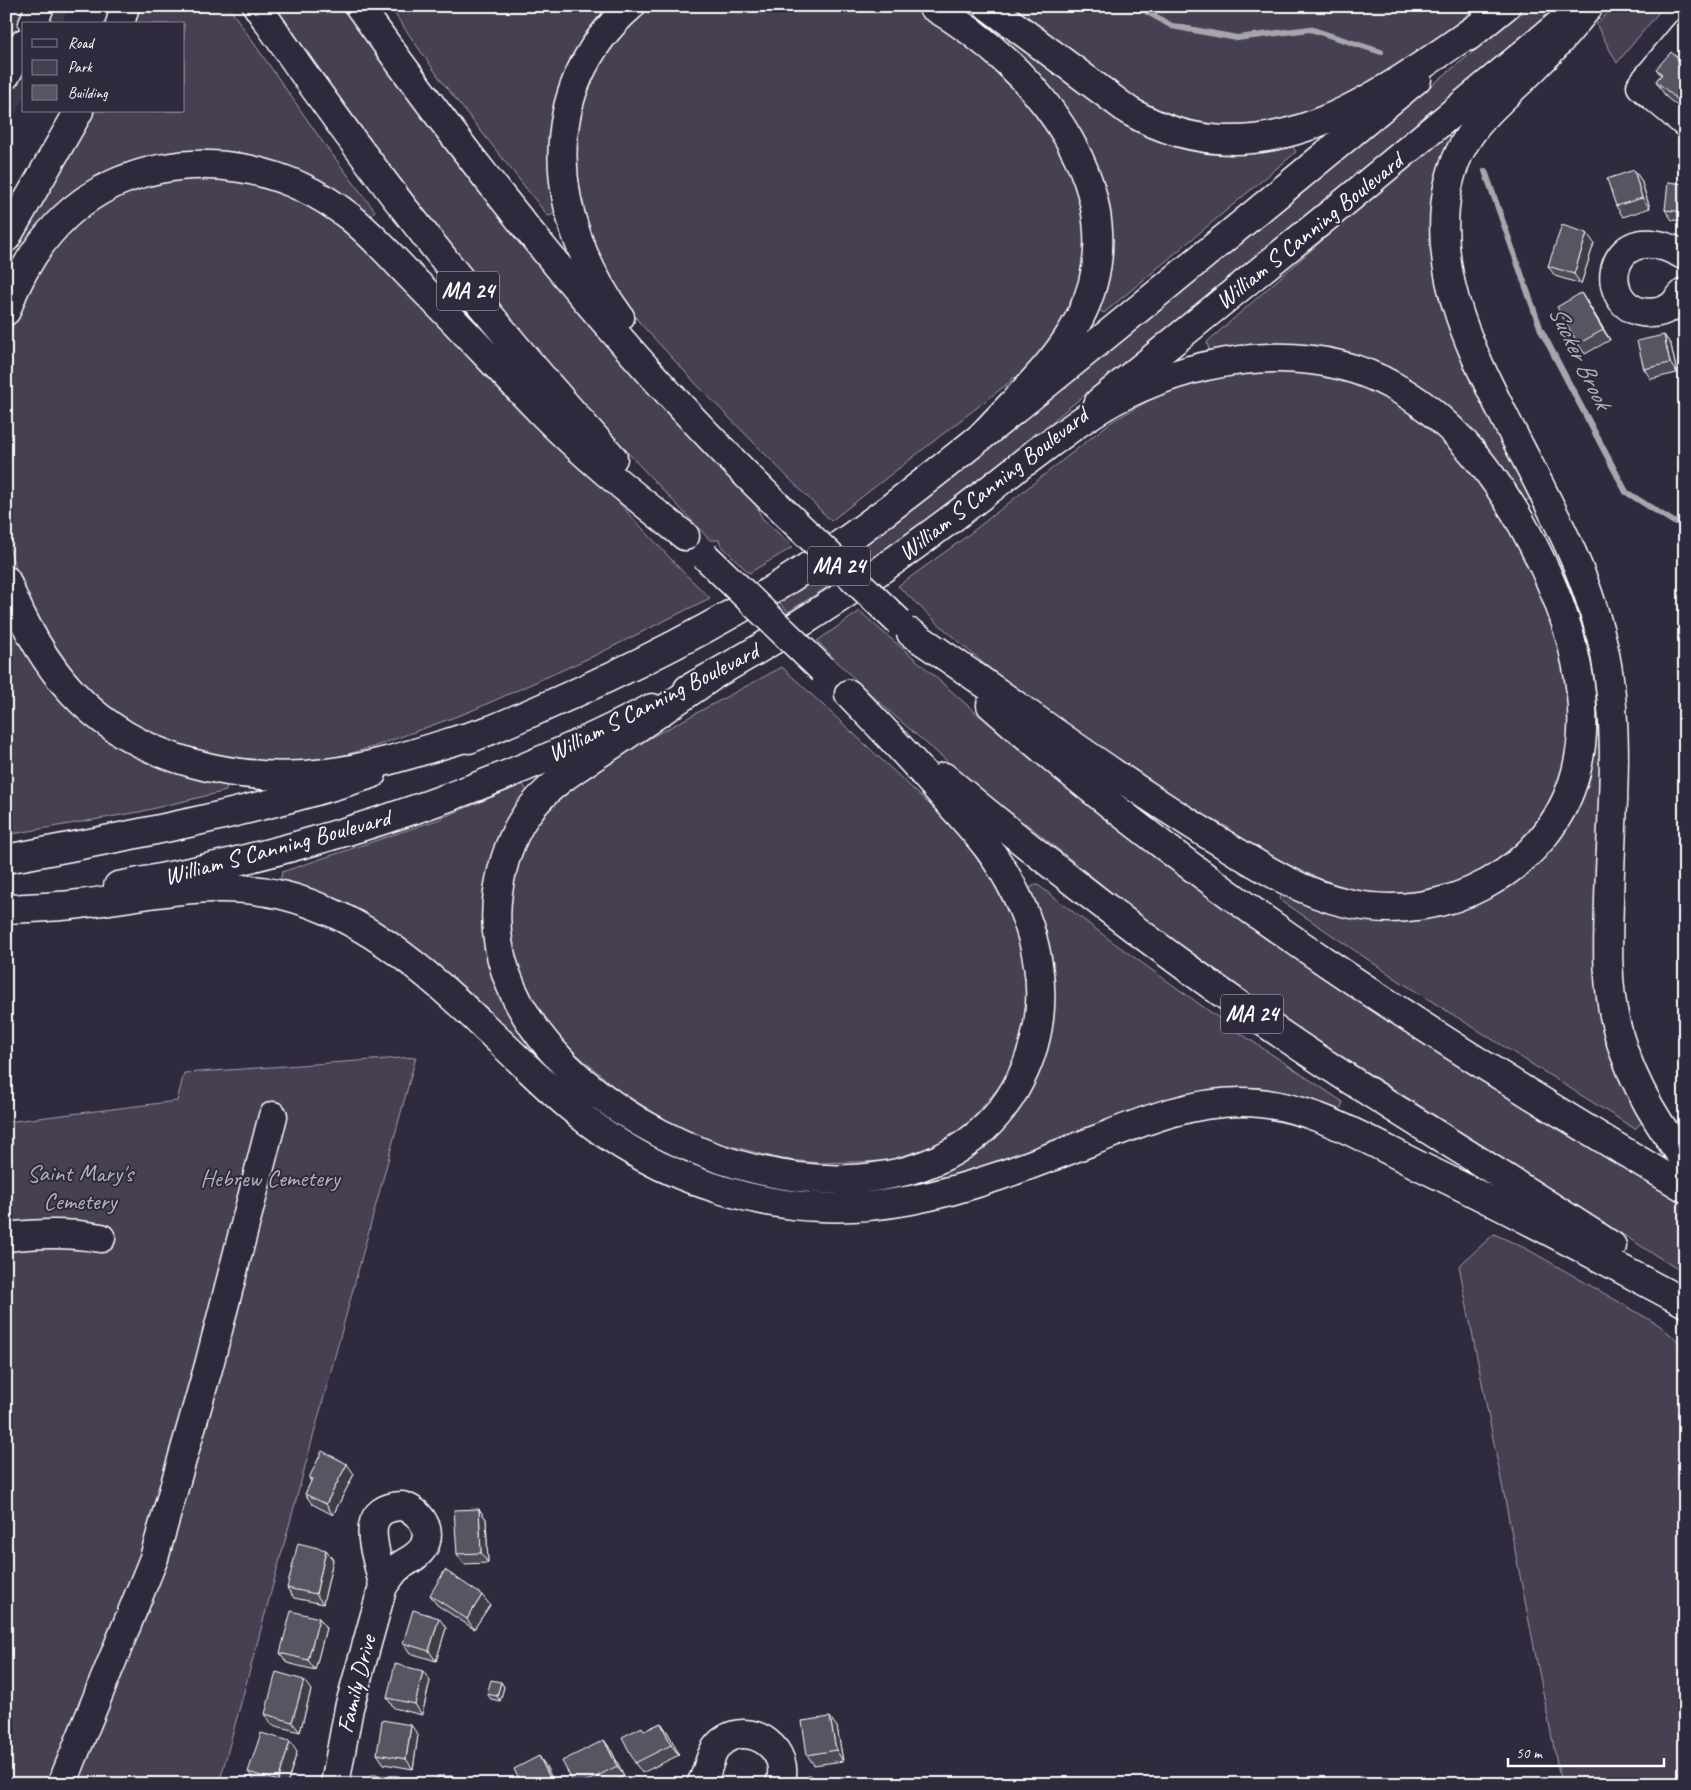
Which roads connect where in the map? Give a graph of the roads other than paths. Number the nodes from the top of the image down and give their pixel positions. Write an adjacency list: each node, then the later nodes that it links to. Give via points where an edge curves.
1 (40, 6): 11 (main road)
2 (125, 6): 12 (main road)
3 (257, 6): 25 (main road, MA 24, via 342,129 464,287 582,425)
4 (359, 6): 24 (main road, MA 24, via 448,128 542,248 642,362)
5 (631, 6): 24 (main road, via 610,26 590,53 571,91 565,115 562,163 573,222 592,270 618,314)
6 (932, 6): 22 (main road, via 983,40 1039,96 1078,157 1097,217 1097,259 1080,317 1051,360)
7 (988, 6): 10 (main road, via 1146,121 1180,134 1217,139 1276,135 1350,111 1392,87)
8 (1581, 6): 23 (main road, William S Canning Boulevard)
9 (1589, 6): 34 (main road, via 1546,56 1471,130 1457,157 1447,192 1444,241 1463,330 1578,566 1598,627 1612,714 1608,952 1611,998 1621,1042 1637,1083 1658,1122)
10 (1495, 14): 22 (main road, William S Canning Boulevard)
11 (34, 22)
12 (121, 22)
13 (1685, 33): 17 (main road, via 1640,86)
14 (22, 47): 15 (main road)
15 (6, 75)
16 (78, 112): 18 (main road)
17 (1685, 123)
18 (6, 238)
19 (1685, 256): 20 (main road, via 1656,242 1644,242 1624,252 1614,273 1619,296 1637,311 1661,311 1672,306)
20 (1685, 292)
21 (6, 311): 25 (main road, via 23,271 44,238 83,202 116,183 151,171 186,165 238,167 278,177 316,194 366,231 572,442)
22 (981, 437): 30 (main road, William S Canning Boulevard, via 859,532 763,595 648,658)
23 (1027, 461): 27 (main road, via 1096,411 1124,395 1188,370 1222,362 1256,358 1328,363 1361,371 1424,406 1478,459 1519,517 1549,577 1570,636 1579,688 1580,742 1576,772 1565,802 1550,828 1510,870 1463,896 1410,908 1354,904 1324,897 1271,872 1133,788 1012,700); 28 (main road, William S Canning Boulevard, via 890,564)
24 (778, 505): 27 (main road, MA 24, bridge)
25 (685, 536): 29 (main road, MA 24, bridge)
26 (6, 580): 30 (main road, via 33,639 89,709 121,732 157,750 198,764 264,776 329,773)
27 (905, 628): 35 (main road, MA 24, via 1084,783 1266,920 1448,1042)
28 (710, 678): 29 (main road, via 560,780 529,811 513,837 500,877 496,917 500,956 513,993 533,1025 581,1078 622,1111 665,1136 711,1156 757,1170 826,1178 870,1177 917,1168 974,1137 1004,1107 1029,1063 1040,1016 1042,990 1034,943 1019,902 1000,865 919,767); 32 (main road, William S Canning Boulevard, via 538,761 361,827 212,867)
29 (849, 694): 38 (main road, MA 24, via 1020,840 1206,982 1334,1069)
30 (491, 730): 31 (main road, William S Canning Boulevard, via 386,769 275,803)
31 (6, 860)
32 (6, 908): 39 (main road, via 83,904 202,887 246,889 318,906 350,921 403,955 572,1108 611,1138 645,1159 684,1177 758,1199 832,1208 898,1204 993,1180 1141,1122 1189,1107 1245,1102 1275,1105 1334,1123 1472,1190)
33 (273, 1116): 41 (main road, via 209,1365 154,1558)
34 (1685, 1160)
35 (1685, 1188)
36 (6, 1237): 37 (main road, via 48,1232)
37 (101, 1238)
38 (1685, 1293)
39 (1685, 1302)
40 (383, 1586): 42 (main road, Family Drive, via 349,1708)
41 (62, 1784)
42 (335, 1784)
43 (701, 1784): 44 (main road, via 714,1750 735,1735 748,1734 760,1737 779,1755 782,1766)
44 (780, 1784)

